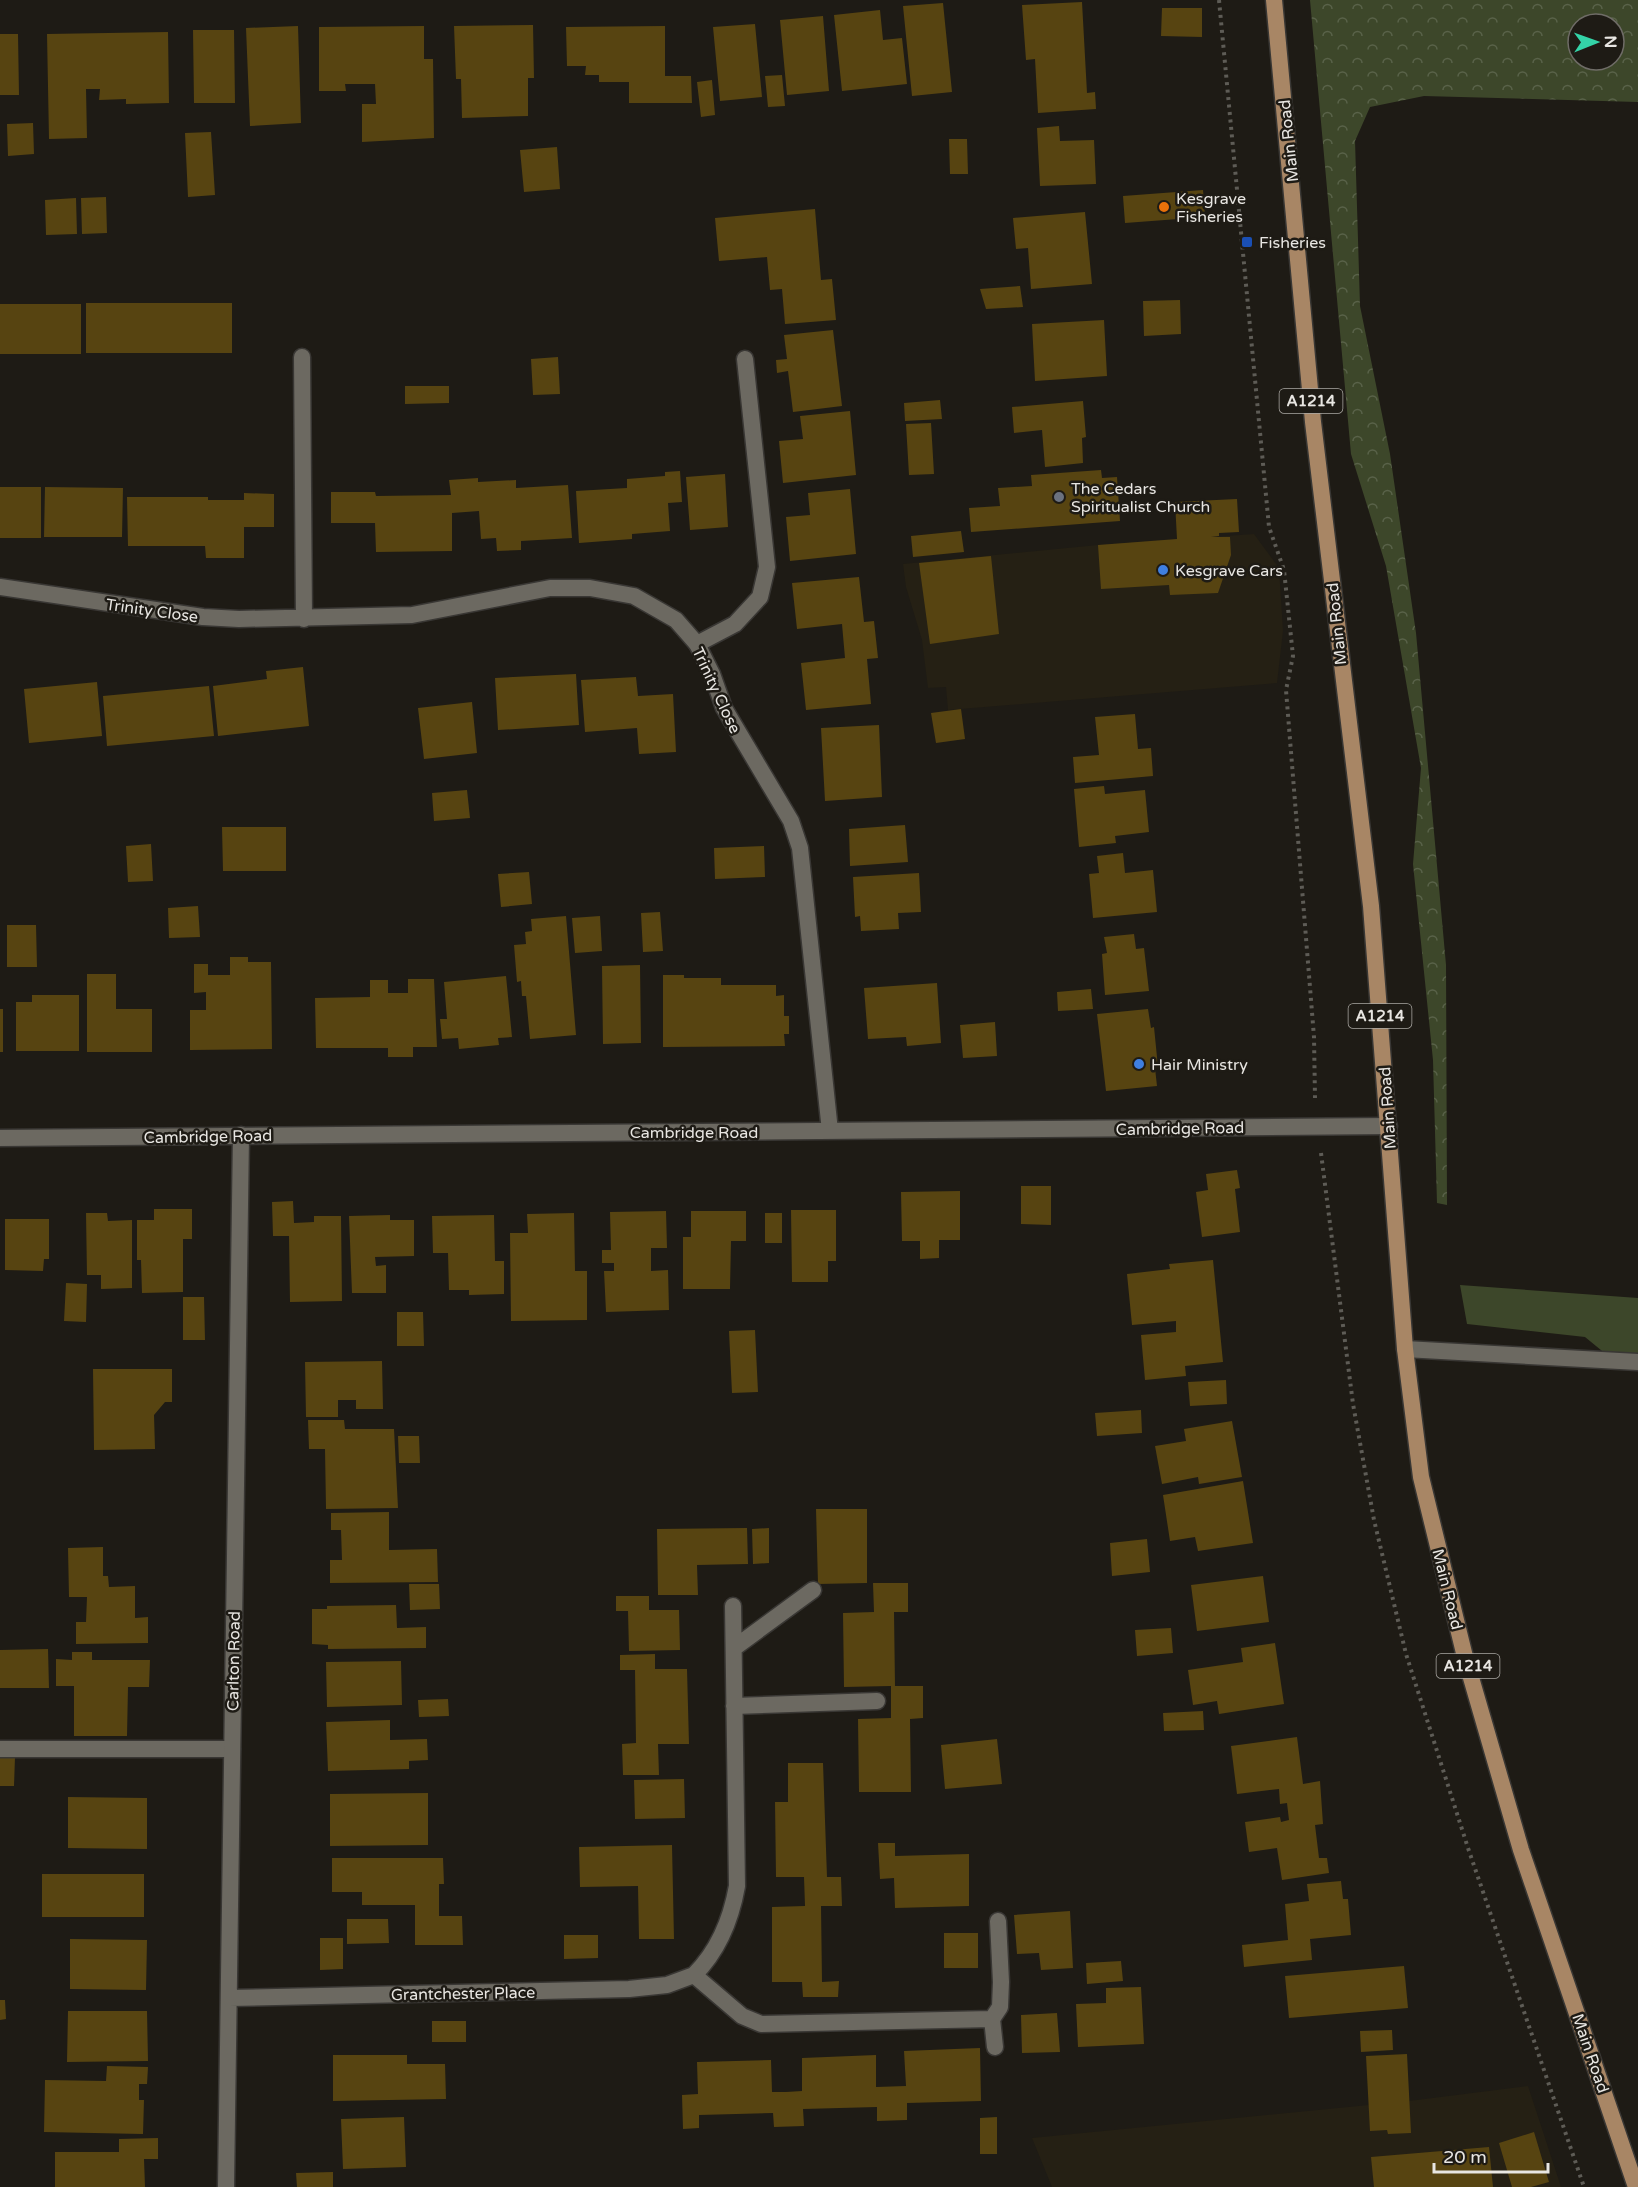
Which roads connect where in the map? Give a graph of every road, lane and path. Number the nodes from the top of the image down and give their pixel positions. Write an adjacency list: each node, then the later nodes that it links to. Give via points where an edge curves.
1 (1274, 0): 7 (main road, Main Road / A1214, via 1313,422 1371,906)
2 (302, 357): 5 (street)
3 (745, 359): 6 (street, via 767,567 760,597 735,624)
4 (0, 587): 5 (street, Trinity Close, via 203,617)
5 (304, 619): 6 (street, Trinity Close, via 412,615 550,588 590,588 634,596 676,620)
6 (697, 644): 8 (street, Trinity Close, via 724,708 791,821 800,848)
7 (1389, 1126): 8 (street, Cambridge Road); 11 (main road, Main Road / A1214)
8 (830, 1131): 9 (street, Cambridge Road)
9 (241, 1135): 10 (street, Cambridge Road); 19 (street, Carlton Road)
10 (0, 1138)
11 (1405, 1349): 12 (street); 26 (main road, Main Road / A1214, via 1421,1477 1465,1656 1521,1850)
12 (1638, 1362)
13 (813, 1590): 15 (street)
14 (733, 1606): 15 (street, Grantchester Place)
15 (734, 1648): 17 (street, Grantchester Place)
16 (877, 1701): 17 (street)
17 (734, 1706): 21 (street, Grantchester Place, via 737,1886 722,1937 709,1960)
18 (0, 1749): 19 (street)
19 (232, 1749): 22 (street, Carlton Road)
20 (998, 1921): 23 (street, via 1000,2007)
21 (694, 1975): 22 (street, Grantchester Place, via 667,1985 629,1989); 23 (street, via 742,2016 761,2024)
22 (230, 1998): 25 (street, Carlton Road)
23 (992, 2019): 24 (street)
24 (995, 2047)
25 (226, 2187)
26 (1636, 2187)

